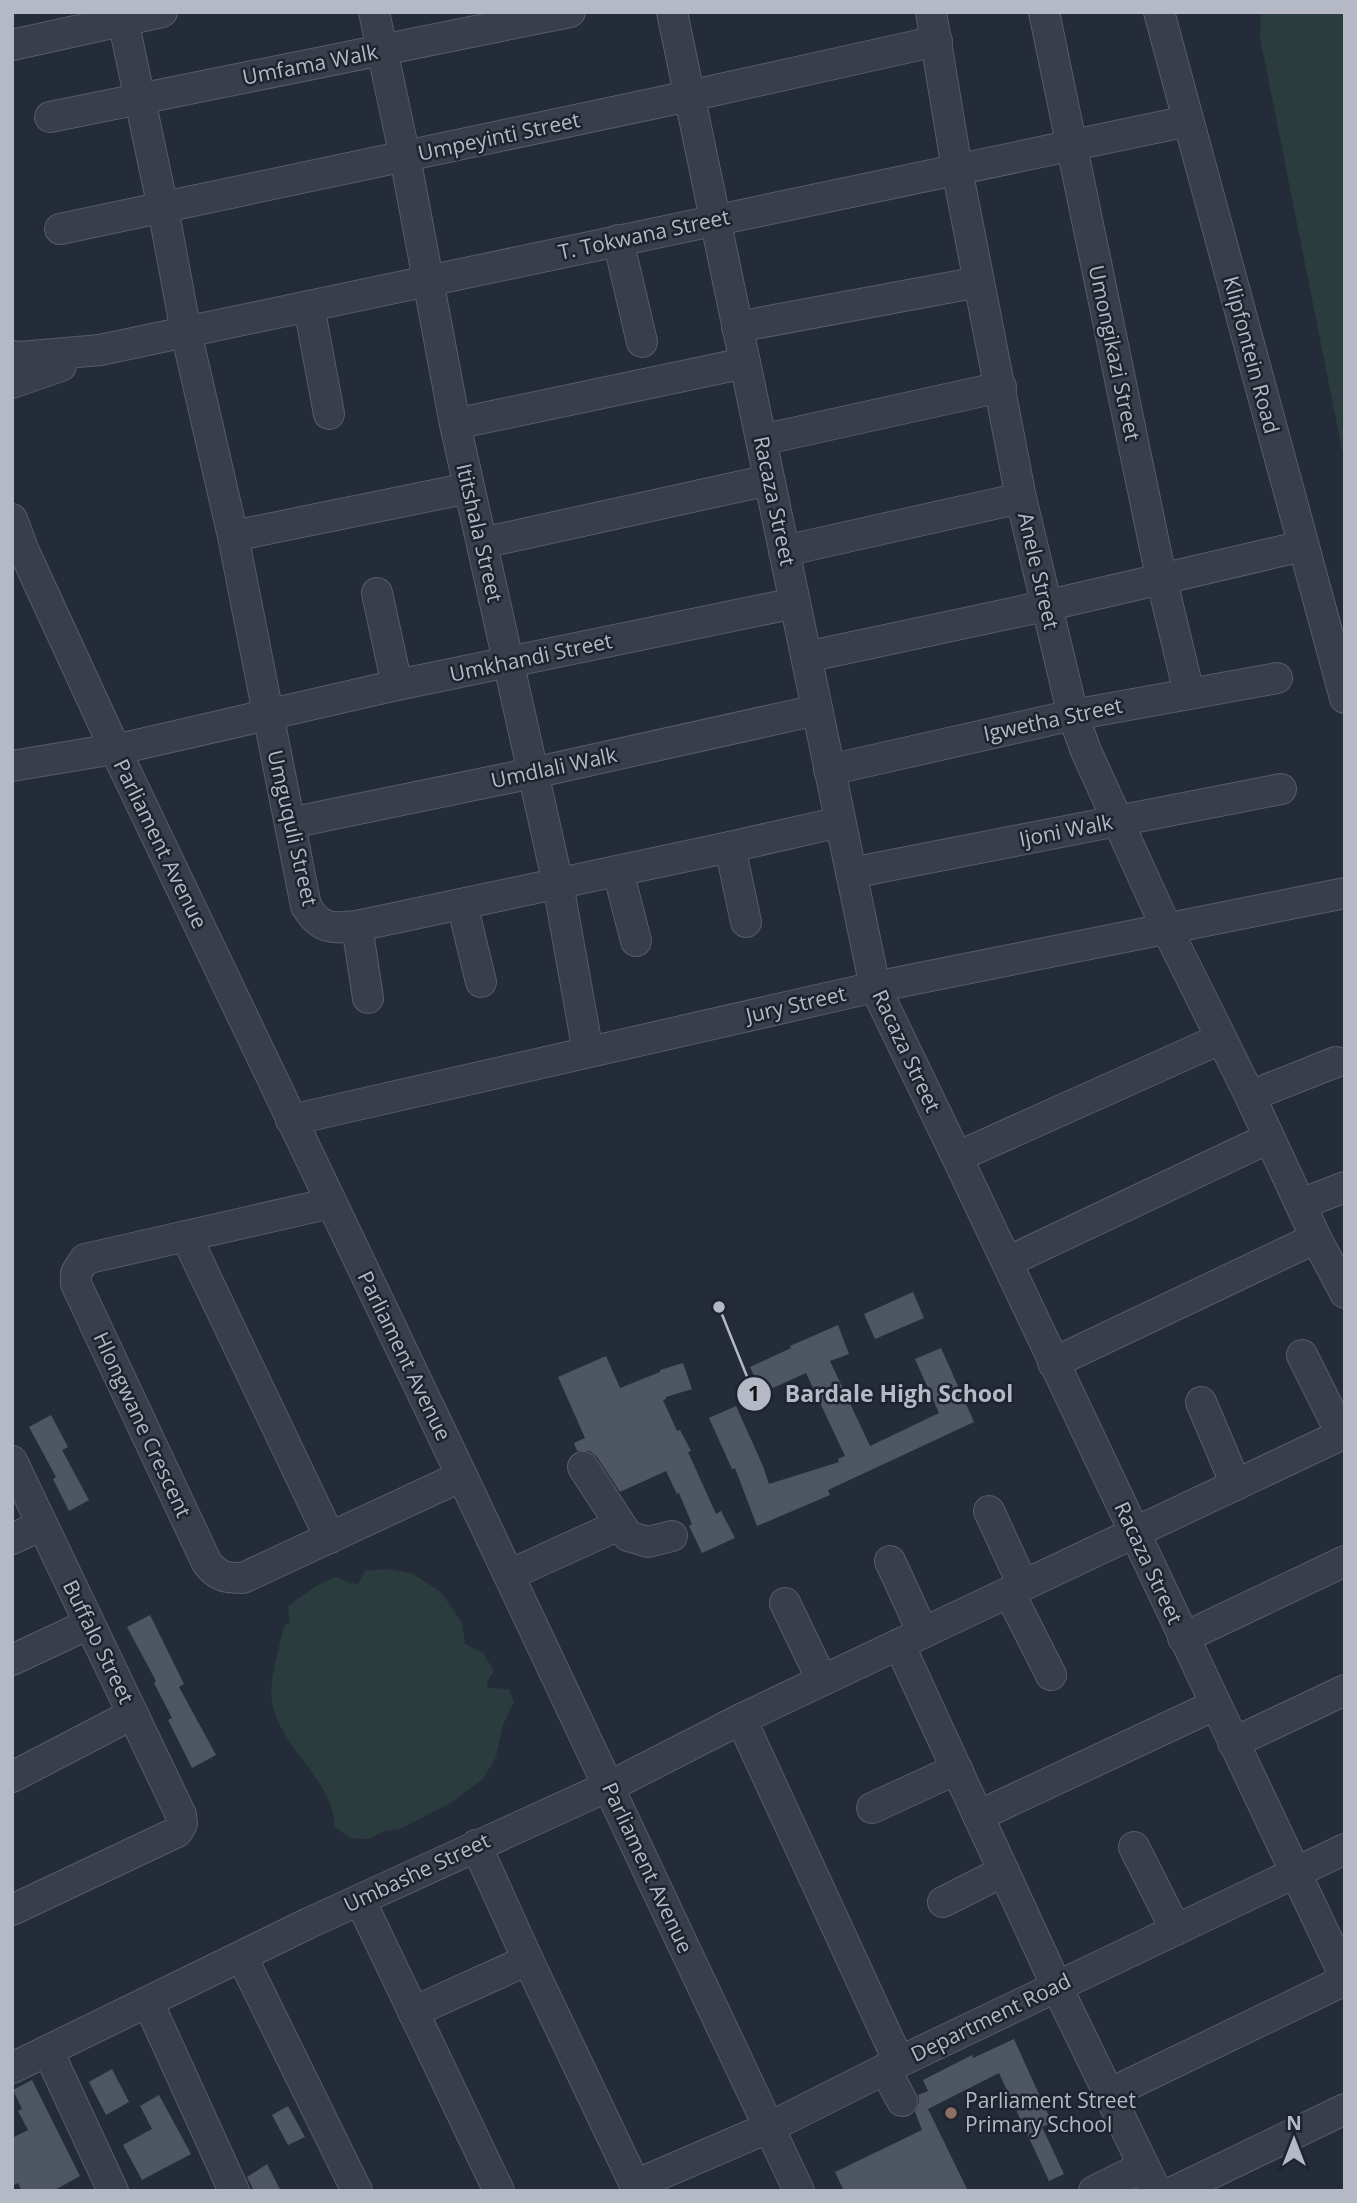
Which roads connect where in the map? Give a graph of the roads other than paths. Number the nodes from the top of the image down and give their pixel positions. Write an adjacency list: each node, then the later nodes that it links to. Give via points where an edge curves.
1 (162, 12): 8 (street)
2 (374, 12): 11 (street, Ititshala Street)
3 (570, 12): 11 (street, Umfama Walk)
4 (672, 12): 12 (street, Racaza Street)
5 (931, 12): 9 (street, Anele Street)
6 (1044, 12): 16 (street, Umongikazi Street)
7 (1159, 12): 15 (street, Klipfontein Road)
8 (123, 20): 10 (street); 13 (street, Umguquli Street)
9 (937, 41): 12 (street, Umpeyinti Street); 18 (street, Anele Street)
10 (12, 45)
11 (383, 51): 13 (street, Umfama Walk); 17 (street, Ititshala Street)
12 (689, 96): 17 (street, Umpeyinti Street); 20 (street, Racaza Street)
13 (140, 99): 14 (street, Umfama Walk); 19 (street, Umguquli Street)
14 (50, 117)
15 (1188, 121): 16 (street, T. Tokwana Street); 43 (street, Klipfontein Road)
16 (1071, 145): 18 (street, T. Tokwana Street); 45 (street, Umongikazi Street)
17 (405, 157): 19 (street, Umpeyinti Street); 23 (street, Ititshala Street)
18 (957, 169): 20 (street, T. Tokwana Street); 24 (street, Anele Street)
19 (163, 208): 21 (street, Umpeyinti Street); 27 (street, Umguquli Street)
20 (715, 220): 22 (street, T. Tokwana Street); 26 (street, Racaza Street)
21 (60, 229)
22 (618, 240): 23 (street, T. Tokwana Street); 28 (street)
23 (429, 281): 25 (street, T. Tokwana Street); 35 (street, Ititshala Street)
24 (979, 282): 26 (street); 33 (street, Anele Street)
25 (309, 306): 27 (street, T. Tokwana Street); 34 (street)
26 (737, 327): 31 (street, Racaza Street)
27 (186, 332): 29 (street, T. Tokwana Street); 41 (street, Umguquli Street)
28 (642, 342)
29 (100, 350): 30 (street, T. Tokwana Street); 32 (street, T. Tokwana Street)
30 (12, 356)
31 (745, 363): 35 (street); 36 (street, Racaza Street)
32 (12, 383)
33 (1001, 387): 36 (street); 39 (street, Anele Street)
34 (329, 414)
35 (455, 424): 38 (street, Ititshala Street)
36 (761, 440): 37 (street, Racaza Street)
37 (769, 480): 42 (street); 44 (street, Racaza Street)
38 (470, 488): 41 (street); 42 (street, Ititshala Street)
39 (1021, 498): 44 (street); 48 (street, Anele Street)
40 (12, 519): 58 (street, Parliament Avenue)
41 (233, 536): 56 (street, Umguquli Street)
42 (482, 543): 50 (street, Ititshala Street)
43 (1303, 546): 45 (street); 54 (street, Klipfontein Road)
44 (784, 551): 47 (street, Racaza Street)
45 (1161, 577): 48 (street); 53 (street, Umongikazi Street)
46 (377, 593): 52 (street)
47 (795, 603): 49 (street, Racaza Street); 50 (street, Umkhandi Street)
48 (1045, 606): 49 (street); 57 (street, Anele Street)
49 (806, 657): 55 (street, Racaza Street)
50 (508, 663): 52 (street, Umkhandi Street); 61 (street, Ititshala Street)
51 (1277, 678): 53 (street, Igwetha Street)
52 (397, 685): 56 (street, Umkhandi Street)
53 (1189, 693): 57 (street, Igwetha Street)
54 (1345, 698)
55 (817, 710): 60 (street, Racaza Street); 61 (street, Umdlali Walk)
56 (267, 715): 58 (street, Umkhandi Street); 65 (street, Umguquli Street)
57 (1073, 715): 60 (street, Igwetha Street); 63 (street, Anele Street)
58 (115, 749): 59 (street, Umkhandi Street); 83 (street, Parliament Avenue)
59 (12, 766)
60 (829, 769): 64 (street, Racaza Street)
61 (533, 773): 65 (street, Umdlali Walk); 69 (street, Ititshala Street)
62 (1281, 789): 63 (street, Ijoni Walk)
63 (1119, 820): 68 (street, Ijoni Walk); 74 (street, Anele Street)
64 (840, 822): 66 (street, Umguquli Street); 68 (street, Racaza Street)
65 (290, 823): 73 (street, Umguquli Street, via 306,906 314,920 328,927)
66 (730, 848): 67 (street, Umguquli Street); 72 (street)
67 (618, 871): 69 (street, Umguquli Street); 75 (street)
68 (851, 873): 77 (street, Racaza Street)
69 (558, 884): 71 (street, Umguquli Street); 80 (street, Ititshala Street)
70 (1345, 892): 74 (street, Jury Street)
71 (462, 904): 73 (street, Umguquli Street); 76 (street)
72 (746, 922)
73 (356, 926): 78 (street)
74 (1166, 927): 77 (street, Jury Street); 79 (street, Anele Street)
75 (636, 941)
76 (481, 982)
77 (874, 987): 80 (street, Jury Street); 85 (street, Racaza Street)
78 (368, 998)
79 (1220, 1039): 82 (street, Anele Street); 85 (street)
80 (588, 1052): 83 (street, Jury Street)
81 (1336, 1062): 82 (street)
82 (1250, 1096): 84 (street, Anele Street)
83 (291, 1120): 87 (street, Parliament Avenue)
84 (1269, 1138): 88 (street, Anele Street); 91 (street)
85 (957, 1157): 91 (street, Racaza Street)
86 (1345, 1187): 88 (street)
87 (331, 1203): 89 (street, Hlongwane Crescent); 99 (street, Parliament Avenue)
88 (1301, 1204): 90 (street, Anele Street)
89 (186, 1236): 106 (street); 106 (street, Hlongwane Crescent, via 85,1259 76,1273 76,1284 196,1539 214,1572 225,1578 243,1578)
90 (1316, 1238): 92 (street, Anele Street); 94 (street)
91 (1007, 1262): 94 (street, Racaza Street)
92 (1345, 1293)
93 (1302, 1355): 96 (street, Umbashe Street)
94 (1054, 1363): 104 (street, Racaza Street)
95 (1201, 1402): 100 (street)
96 (1343, 1434): 100 (street, Umbashe Street)
97 (12, 1461): 102 (street, Buffalo Street)
98 (583, 1466): 103 (street)
99 (462, 1476): 106 (street, Hlongwane Crescent); 110 (street, Parliament Avenue)
100 (1236, 1485): 104 (street, Umbashe Street)
101 (989, 1511): 111 (street)
102 (42, 1525): 107 (street); 113 (street, Buffalo Street)
103 (619, 1525): 105 (street, via 628,1536 648,1542); 110 (street)
104 (1133, 1533): 111 (street, Umbashe Street); 115 (street, Racaza Street)
105 (672, 1535)
106 (330, 1538)
107 (12, 1539)
108 (890, 1560): 114 (street)
109 (1345, 1561): 115 (street)
110 (509, 1575): 126 (street, Parliament Avenue)
111 (1016, 1589): 114 (street, Umbashe Street); 117 (street)
112 (785, 1603): 118 (street)
113 (89, 1624): 116 (street); 121 (street, Buffalo Street)
114 (911, 1638): 118 (street, Umbashe Street); 124 (street)
115 (1183, 1638): 120 (street, Racaza Street)
116 (12, 1660)
117 (1051, 1675)
118 (822, 1680): 122 (street, Umbashe Street)
119 (1345, 1690): 123 (street)
120 (1215, 1705): 123 (street, Racaza Street); 128 (street)
121 (133, 1714): 125 (street); 136 (street, Buffalo Street, via 182,1824 177,1832)
122 (741, 1719): 126 (street, Umbashe Street); 145 (street)
123 (1233, 1743): 133 (street, Racaza Street)
124 (957, 1769): 127 (street); 128 (street)
125 (12, 1777)
126 (608, 1786): 129 (street, Umbashe Street); 150 (street, Parliament Avenue)
127 (872, 1808)
128 (978, 1816): 132 (street)
129 (476, 1845): 134 (street, Umbashe Street); 139 (street)
130 (1134, 1847): 137 (street)
131 (1345, 1849): 133 (street, Department Road)
132 (1004, 1871): 135 (street); 141 (street)
133 (1295, 1873): 137 (street, Department Road); 140 (street, Racaza Street)
134 (360, 1900): 138 (street, Umbashe Street); 143 (street)
135 (943, 1902)
136 (12, 1910)
137 (1176, 1930): 141 (street, Department Road)
138 (243, 1957): 142 (street, Umbashe Street); 155 (street)
139 (528, 1960): 143 (street); 152 (street)
140 (1345, 1978): 147 (street)
141 (1057, 1987): 145 (street, Department Road); 147 (street)
142 (148, 2002): 144 (street, Umbashe Street); 154 (street)
143 (413, 2012): 156 (street)
144 (48, 2051): 146 (street, Umbashe Street); 153 (street)
145 (892, 2066): 148 (street); 150 (street, Department Road)
146 (12, 2068)
147 (1109, 2094): 151 (street)
148 (902, 2101)
149 (1345, 2109): 159 (street)
150 (770, 2127): 152 (street, Department Road); 157 (street, Parliament Avenue)
151 (1150, 2179): 158 (street)
152 (637, 2188)
153 (113, 2191)
154 (234, 2191)
155 (357, 2191)
156 (499, 2191)
157 (799, 2191)
158 (1094, 2191)
159 (1175, 2191)

